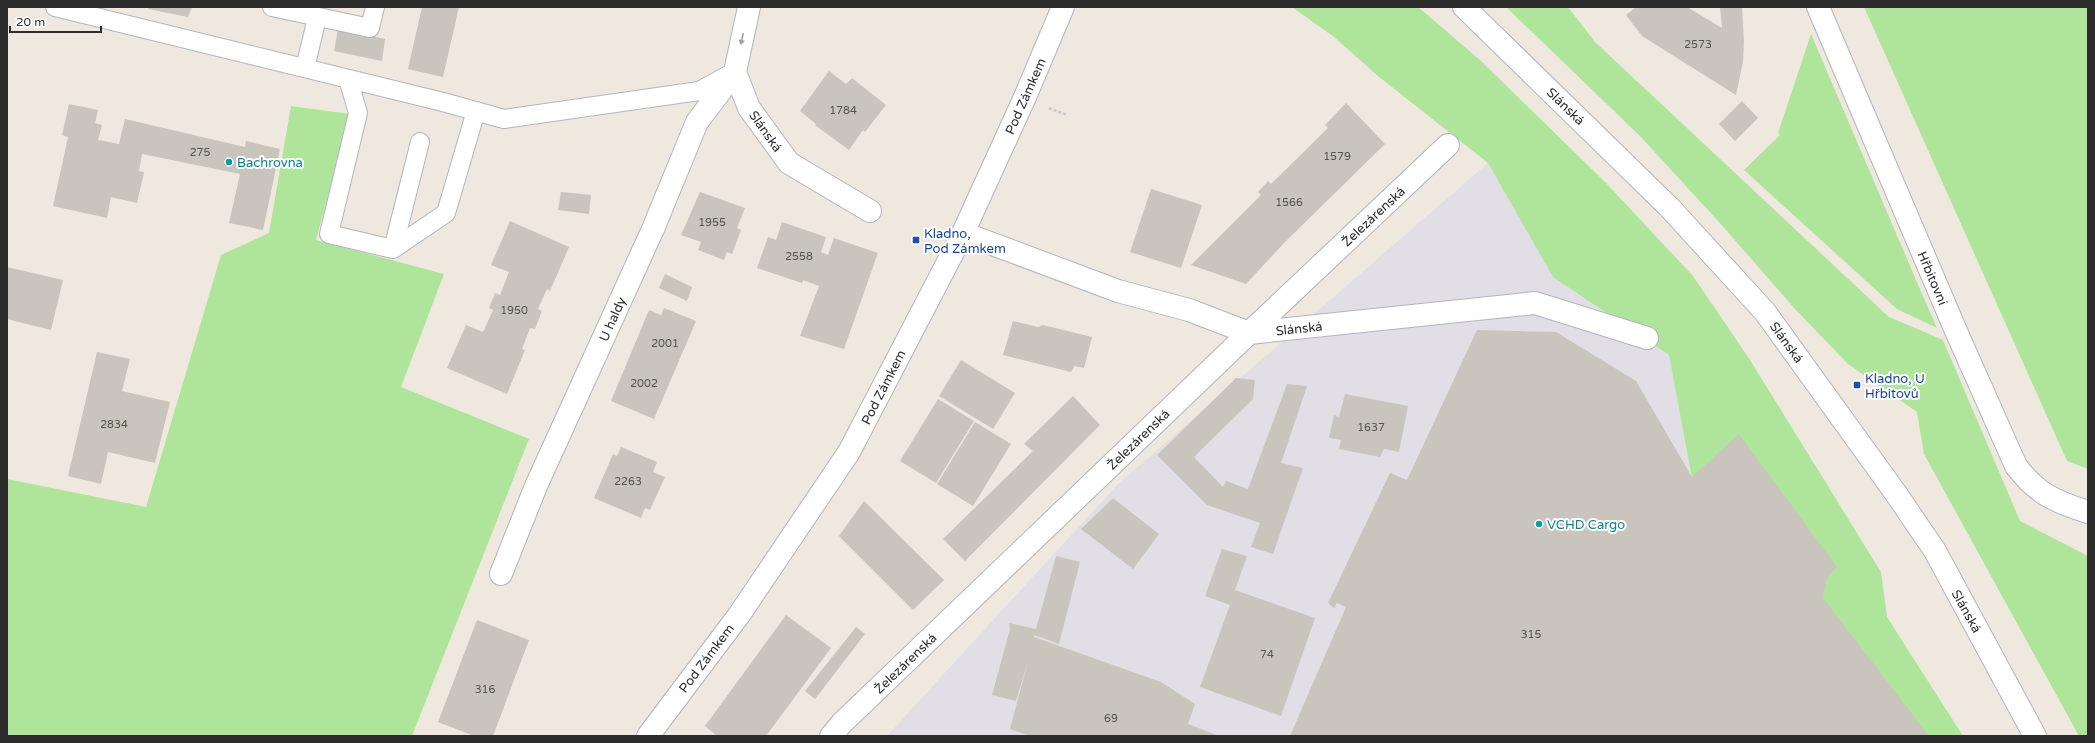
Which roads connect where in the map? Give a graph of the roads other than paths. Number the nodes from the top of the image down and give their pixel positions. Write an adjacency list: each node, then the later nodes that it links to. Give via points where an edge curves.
1 (55, 7): 9 (lane)
2 (272, 7): 8 (lane)
3 (375, 7): 8 (lane, via 370,28)
4 (749, 7): 10 (street, one-way to 10)
5 (1063, 7): 16 (street, Pod Zámkem)
6 (1464, 7): 24 (street, Slánská, via 1670,208 1765,312 1897,495 1934,551)
7 (1818, 7): 20 (street, Hřbitovní, via 2016,466 2044,495)
8 (317, 18): 9 (lane)
9 (305, 68): 11 (lane)
10 (735, 72): 12 (lane, via 699,91 504,118); 15 (street, Slánská, via 749,108 789,163); 21 (street, U haldy, via 697,122 653,229 536,486)
11 (348, 79): 12 (lane); 17 (lane, via 358,113 329,234)
12 (476, 111): 17 (lane, via 446,213)
13 (420, 142): 17 (lane)
14 (1448, 145): 18 (street, Železárenská)
15 (870, 211)
16 (963, 233): 18 (street, Slánská, via 1118,291 1189,310); 22 (street, Pod Zámkem, via 849,452 739,615)
17 (393, 249)
18 (1249, 333): 19 (street, Slánská, via 1535,303); 23 (street, Železárenská, via 842,723)
19 (1647, 338)
20 (2088, 512)
21 (501, 574)
22 (648, 736)
23 (832, 736)
24 (2035, 736)

